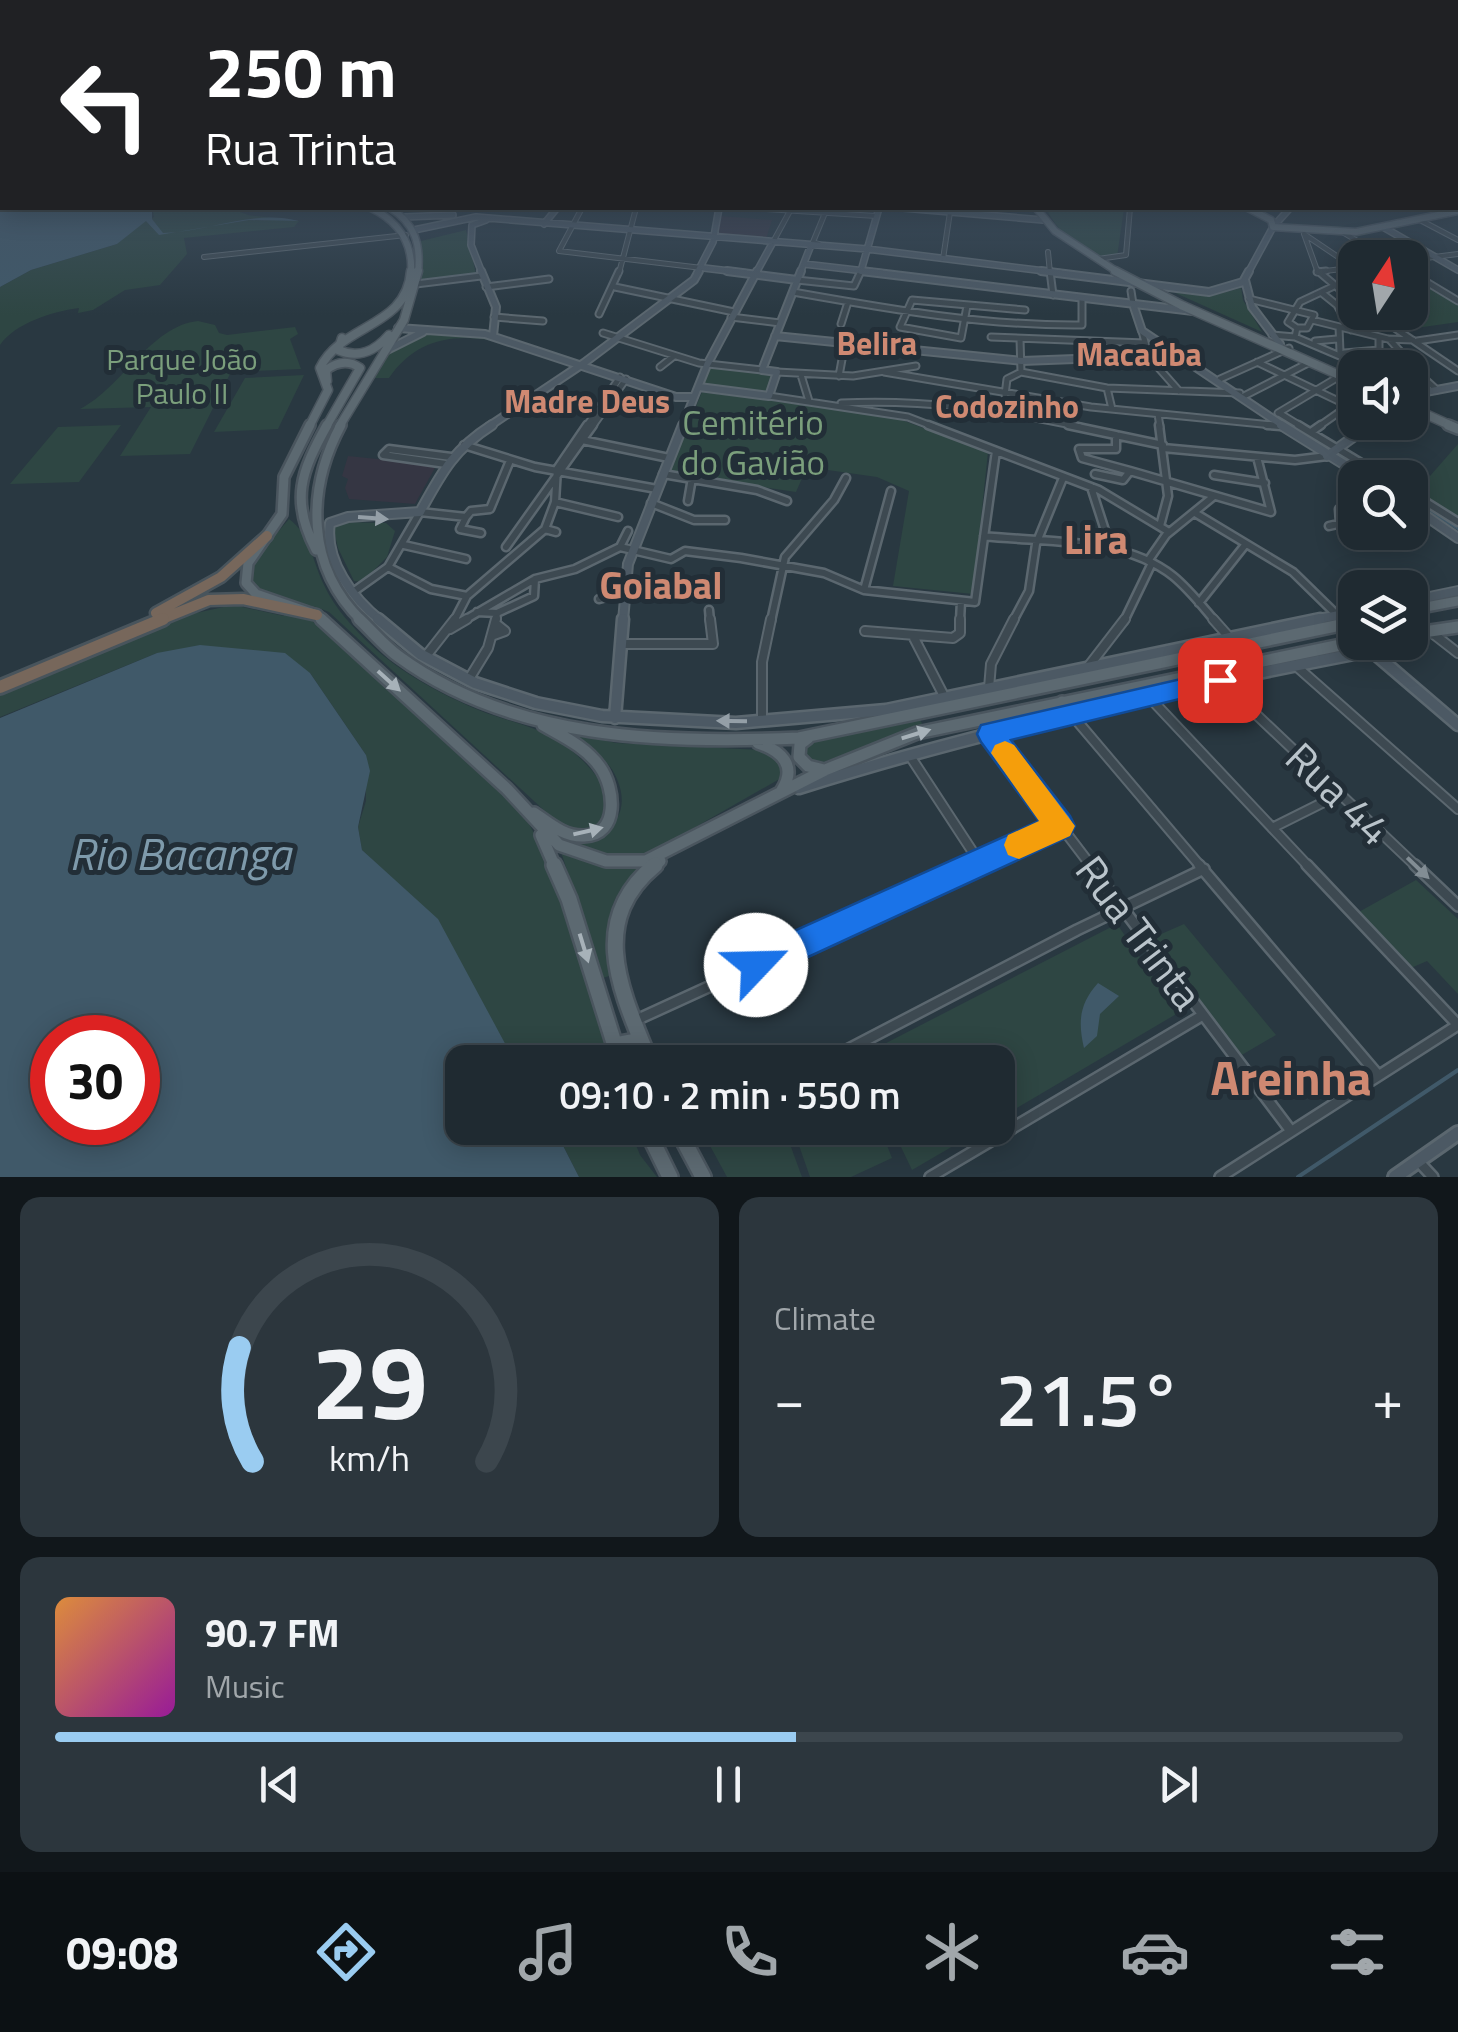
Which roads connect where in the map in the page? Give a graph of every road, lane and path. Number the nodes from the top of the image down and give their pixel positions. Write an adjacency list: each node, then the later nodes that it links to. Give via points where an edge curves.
1 (375, 210): 36 (main road)
2 (393, 210): 25 (main road)
3 (480, 210): 25 (street)
4 (484, 210): 26 (street)
5 (555, 210): 30 (street)
6 (581, 210): 31 (street)
7 (636, 210): 37 (street)
8 (719, 210): 40 (street)
9 (790, 210): 43 (street)
10 (826, 210): 23 (street); 45 (street, via 813,242)
11 (878, 210): 23 (street)
12 (933, 210): 21 (street)
13 (1130, 210): 54 (street, via 1126,255)
14 (1252, 210): 32 (main road)
15 (1254, 210): 24 (main road)
16 (1285, 210): 24 (street)
17 (1287, 210): 27 (street)
18 (1452, 210): 29 (main road)
19 (1454, 210): 28 (main road)
20 (971, 211): 21 (street); 22 (street)
21 (950, 212): 53 (street)
22 (1041, 212): 54 (main road); 67 (main road, via 1074,249)
23 (876, 216): 46 (street)
24 (1272, 216): 27 (main road)
25 (405, 217): 35 (main road)
26 (499, 219): 30 (street); 35 (street, via 474,216); 63 (street, via 470,228)
27 (1281, 219): 29 (main road, via 1340,230); 32 (street)
28 (1418, 219): 34 (main road); 42 (street)
29 (1397, 220): 34 (main road)
30 (544, 224): 31 (street)
31 (571, 227): 37 (street); 50 (street, via 560,252)
32 (1273, 227): 33 (main road); 66 (street)
33 (1294, 227): 38 (main road); 39 (street)
34 (1382, 227): 38 (main road); 51 (street)
35 (414, 230): 69 (main road)
36 (404, 232): 36 (street, via 380,235 202,258); 113 (main road, via 410,259 400,303)
37 (632, 232): 40 (street); 50 (street)
38 (1344, 232): 41 (street)
39 (1304, 234): 49 (street); 60 (street)
40 (712, 238): 43 (street); 56 (street)
41 (1357, 240)
42 (1458, 240)
43 (773, 242): 44 (street); 62 (street)
44 (812, 244): 45 (street); 55 (street)
45 (840, 246): 46 (street)
46 (868, 249): 53 (street); 59 (street)
47 (1048, 252): 61 (street)
48 (1458, 254): 51 (street)
49 (1338, 256)
50 (624, 257): 56 (street); 71 (street)
51 (1436, 257): 52 (street); 58 (street)
52 (1428, 258)
53 (942, 259): 61 (street)
54 (1098, 259): 67 (main road)
55 (804, 264): 59 (street); 65 (street)
56 (704, 268): 62 (street); 82 (street)
57 (1338, 269): 60 (street)
58 (1458, 270)
59 (860, 271): 65 (street, via 854,286); 80 (street)
60 (1316, 272): 73 (street)
61 (1051, 273): 67 (street); 80 (street)
62 (756, 274): 65 (street); 95 (street)
63 (481, 276): 69 (street); 70 (street)
64 (549, 278): 70 (street)
65 (798, 280): 76 (street)
66 (1245, 280): 72 (street, via 1216,291); 83 (street)
67 (1142, 283): 72 (main road); 93 (main road)
68 (1428, 283): 79 (street)
69 (416, 284): 89 (main road)
70 (486, 287): 96 (street, via 496,304)
71 (615, 287): 82 (street); 94 (street)
72 (1157, 287): 116 (main road)
73 (1332, 287): 75 (street); 77 (street)
74 (1131, 291): 86 (street)
75 (1338, 291)
76 (792, 292): 85 (street); 100 (street)
77 (1321, 292): 88 (street); 90 (street)
78 (1458, 292): 79 (street)
79 (1445, 294): 84 (street)
80 (1053, 295): 81 (street)
81 (1082, 298): 86 (street); 102 (street, via 1083,324)
82 (673, 299): 95 (street); 122 (street)
83 (1249, 299): 90 (street); 117 (street)
84 (1458, 301)
85 (848, 302): 92 (street); 101 (street)
86 (1133, 304): 93 (street); 111 (street)
87 (967, 306): 91 (street); 92 (street, via 912,300); 99 (street)
88 (1338, 307)
89 (408, 309): 104 (main road); 113 (main road, via 370,351 339,352 338,343)
90 (1295, 309): 98 (street, via 1314,315); 105 (street, via 1288,322)
91 (1025, 310)
92 (906, 312): 99 (street); 99 (street, via 900,325 959,338)
93 (1202, 312): 116 (main road); 132 (main road)
94 (600, 314)
95 (733, 314): 100 (street); 145 (street)
96 (494, 317): 97 (street); 114 (street)
97 (543, 320)
98 (1312, 320): 103 (street); 105 (street)
99 (965, 322): 102 (street)
100 (780, 323): 118 (street)
101 (841, 324)
102 (1048, 325): 127 (street)
103 (1338, 327)
104 (398, 328): 106 (street); 136 (main road)
105 (1297, 328): 123 (street)
106 (433, 330): 107 (street); 136 (street)
107 (467, 330): 114 (street)
108 (1338, 330): 126 (street)
109 (1351, 330): 112 (street)
110 (1398, 330): 129 (street)
111 (1142, 331): 131 (street); 137 (street)
112 (1360, 332): 120 (street); 133 (street)
113 (351, 333): 161 (main road, via 328,349 320,368)
114 (493, 333): 144 (street)
115 (603, 333): 122 (street)
116 (1258, 333): 132 (main road)
117 (1270, 335): 123 (street); 132 (street)
118 (775, 336): 130 (street); 148 (street)
119 (991, 336): 125 (street)
120 (1380, 336): 124 (street); 134 (street)
121 (1458, 336): 129 (street)
122 (620, 337): 139 (street); 144 (street)
123 (1295, 337): 138 (street)
124 (1388, 338): 129 (street); 135 (street)
125 (1020, 339): 127 (street); 141 (street)
126 (1337, 339): 128 (street); 133 (street, via 1342,353)
127 (1053, 340): 131 (street)
128 (1315, 341)
129 (1414, 341): 149 (street)
130 (844, 343): 141 (street); 156 (street)
131 (1145, 343): 140 (street)
132 (1285, 347): 142 (street); 143 (main road); 153 (main road)
133 (1364, 349): 134 (street)
134 (1378, 350)
135 (1399, 350)
136 (385, 351): 251 (main road, via 336,429 318,484 315,524)
137 (1181, 355): 140 (street); 159 (street)
138 (1338, 355)
139 (675, 356): 145 (street); 147 (street)
140 (1149, 357): 141 (street); 167 (street)
141 (1022, 361): 152 (street)
142 (1257, 362): 157 (street); 159 (street)
143 (1311, 362): 155 (main road); 157 (street)
144 (578, 363): 160 (street); 189 (street)
145 (708, 364): 148 (street); 164 (street)
146 (916, 366): 151 (street)
147 (660, 367)
148 (762, 370): 150 (street)
149 (1458, 370)
150 (777, 372): 154 (street); 172 (street)
151 (884, 372): 156 (street); 170 (street)
152 (1021, 372): 165 (street); 170 (street, via 1007,379)
153 (1338, 372)
154 (801, 374): 156 (street); 173 (street)
155 (1338, 374)
156 (839, 376)
157 (1285, 376): 168 (street); 171 (street)
158 (1338, 378): 168 (street)
159 (1220, 379): 171 (street)
160 (622, 380): 174 (street); 187 (street)
161 (326, 381): 236 (main road, via 326,396 284,477 282,514); 251 (main road, via 334,365 360,368 321,436 301,497 301,516)
162 (1428, 382): 166 (street)
163 (1458, 386): 166 (street)
164 (698, 387): 172 (street); 174 (street)
165 (1107, 388): 167 (street); 177 (street)
166 (1437, 390): 169 (street)
167 (1179, 391): 171 (street)
168 (1316, 391): 175 (street); 180 (street)
169 (1428, 392)
170 (1006, 394): 177 (street)
171 (1242, 394): 180 (street)
172 (768, 396): 173 (street)
173 (809, 400): 176 (street)
174 (692, 401): 195 (street)
175 (1338, 402)
176 (835, 404): 184 (street, via 903,398 986,406); 192 (street, via 900,414)
177 (1112, 409): 179 (street)
178 (1428, 413): 183 (main road)
179 (1158, 414): 182 (street); 190 (street)
180 (1275, 416): 182 (street); 185 (street)
181 (1338, 416): 185 (street)
182 (1282, 426): 193 (street)
183 (1458, 427)
184 (1083, 430): 186 (street); 191 (street)
185 (1310, 432): 193 (street)
186 (1116, 436): 190 (street); 191 (street, via 1116,449)
187 (581, 440): 195 (street); 202 (street)
188 (1350, 440): 193 (street)
189 (463, 444): 198 (street); 199 (street)
190 (1163, 447): 194 (street); 209 (street)
191 (1080, 449): 200 (street, via 1082,458)
192 (996, 451): 208 (street); 237 (street)
193 (1333, 453): 194 (street); 196 (street); 197 (street)
194 (1257, 457): 210 (street)
195 (669, 458): 203 (street)
196 (1342, 460)
197 (1348, 460)
198 (448, 461): 198 (street, via 389,449 382,455); 221 (street)
199 (508, 463): 202 (street); 220 (street)
200 (1098, 463): 201 (street); 204 (street)
201 (1130, 471): 204 (street, via 1122,480); 209 (street)
202 (559, 473): 212 (street); 217 (street); 242 (street)
203 (663, 474): 206 (street); 212 (street)
204 (1094, 474): 211 (street)
205 (1214, 475): 210 (street)
206 (692, 478): 215 (street); 216 (street)
207 (846, 478): 248 (street, via 835,501 792,544)
208 (1063, 478): 211 (street); 239 (street)
209 (1166, 480): 214 (street); 229 (street)
210 (1265, 483): 214 (street, via 1272,509 1267,512)
211 (1089, 486): 229 (street); 244 (street)
212 (657, 489): 218 (street)
213 (891, 491): 252 (street)
214 (1215, 495): 222 (street)
215 (688, 501)
216 (788, 501)
217 (555, 502): 224 (street); 231 (street)
218 (651, 503): 226 (street, via 684,519); 245 (street)
219 (1428, 503): 227 (street)
220 (490, 510): 223 (street)
221 (420, 512): 223 (street); 240 (street); 254 (street, one-way to 221, via 332,547 330,522)
222 (1195, 513): 234 (street); 241 (street)
223 (466, 517): 235 (street, via 460,528)
224 (618, 517)
225 (1428, 518): 238 (street)
226 (725, 520)
227 (1458, 522)
228 (1338, 524): 230 (street)
229 (1160, 526): 234 (street)
230 (1329, 526)
231 (544, 529): 233 (street); 256 (street)
232 (628, 531): 243 (street)
233 (556, 532)
234 (1169, 532): 247 (street)
235 (481, 533)
236 (267, 536): 266 (main road, via 246,568 249,588); 289 (highway, via 230,570 174,604)
237 (984, 536): 239 (street); 260 (street, via 975,602)
238 (1458, 538)
239 (1036, 544): 244 (street); 293 (street, via 1028,591 991,664)
240 (404, 545): 246 (street); 249 (street)
241 (1245, 545): 261 (street); 263 (street)
242 (506, 547)
243 (620, 547): 245 (street); 250 (street)
244 (1111, 550): 247 (street)
245 (635, 551): 248 (street, via 670,558 690,551); 255 (street)
246 (466, 559)
247 (1150, 562): 261 (street, via 1172,574); 286 (street, via 1122,626)
248 (783, 565): 252 (street); 301 (street, via 762,662)
249 (388, 567): 254 (street); 256 (street, via 431,589)
250 (534, 578): 265 (street); 267 (street, via 534,596)
251 (332, 582): 274 (main road)
252 (864, 590): 260 (street)
253 (1458, 591): 257 (street)
254 (353, 592): 269 (street)
255 (624, 592): 258 (street); 277 (street)
256 (467, 596): 271 (street)
257 (1428, 597)
258 (599, 599)
259 (1458, 600): 262 (main road)
260 (961, 601): 275 (street, via 958,636)
261 (1198, 603): 276 (street)
262 (1428, 606)
263 (1338, 609)
264 (709, 610): 277 (street, via 712,644)
265 (477, 612): 267 (street); 271 (street)
266 (317, 615): 292 (highway, via 243,599 209,600); 309 (main road, one-way to 309)
267 (496, 618): 290 (street, via 482,664)
268 (1338, 620): 276 (main road)
269 (382, 625): 274 (main road); 282 (street)
270 (1458, 628): 273 (main road)
271 (450, 629): 282 (street)
272 (865, 631): 275 (street)
273 (1430, 631): 280 (street)
274 (371, 633): 285 (main road)
275 (914, 637): 295 (street)
276 (1227, 641): 281 (main road); 286 (street)
277 (620, 644): 300 (street)
278 (1338, 648): 287 (main road)
279 (1338, 651): 284 (street)
280 (1458, 653)
281 (1194, 657): 287 (main road); 288 (main road)
282 (425, 658): 285 (street); 290 (street)
283 (1383, 660): 303 (street)
284 (1294, 665): 291 (street); 312 (street)
285 (414, 666): 297 (main road)
286 (1088, 667): 288 (street)
287 (1209, 672): 291 (main road); 296 (main road)
288 (1077, 675): 293 (main road)
289 (0, 679)
290 (469, 680): 298 (street)
291 (1220, 680): 294 (street); 310 (street, Rua 44)
292 (0, 687)
293 (991, 694): 295 (main road)
294 (1150, 697): 299 (street); 315 (street)
295 (948, 702): 301 (street); 305 (main road)
296 (1062, 702): 299 (main road); 308 (main road, one-way to 296, via 917,733)
297 (496, 708): 302 (main road); 309 (main road, one-way to 297, via 546,824 568,834 598,831 616,806 606,774 574,742)
298 (569, 712): 300 (street); 302 (street)
299 (1072, 714): 304 (street); 318 (street)
300 (616, 718): 301 (street, one-way to 300)
301 (762, 721)
302 (564, 725): 306 (main road)
303 (1458, 725)
304 (990, 734): 307 (street); 314 (street, Rua Trinta)
305 (812, 736): 306 (main road); 308 (main road, via 800,744 799,756)
306 (727, 741): 311 (main road, via 782,753 790,776)
307 (910, 755): 311 (street); 317 (street)
308 (825, 770): 311 (main road)
309 (507, 789): 313 (main road)
310 (1340, 794): 315 (street); 319 (street, Rua 44, one-way to 319)
311 (778, 795): 316 (main road)
312 (1458, 809)
313 (536, 825): 316 (main road, via 570,850 627,864); 324 (main road, one-way to 324, via 569,899)
314 (1060, 826): 317 (street); 320 (street, Rua Trinta)
315 (1272, 828): 323 (street)
316 (698, 836): 322 (main road, via 636,878 623,896 614,950)
317 (980, 863): 322 (street)
318 (1204, 868): 320 (street); 327 (street)
319 (1458, 906)
320 (1123, 909): 321 (street, Rua Trinta); 326 (street)
321 (1203, 1015): 328 (street, Rua Trinta); 335 (street)
322 (634, 1021): 325 (main road)
323 (1458, 1025): 327 (street)
324 (614, 1045)
325 (642, 1045)
326 (857, 1045)
327 (1378, 1075): 328 (street)
328 (1291, 1131): 336 (street)
329 (1458, 1133): 332 (street)
330 (654, 1145): 333 (main road)
331 (686, 1145): 334 (main road)
332 (1418, 1161): 337 (street); 338 (street)
333 (670, 1177)
334 (704, 1177)
335 (930, 1177)
336 (1220, 1177)
337 (1395, 1177)
338 (1433, 1177)

